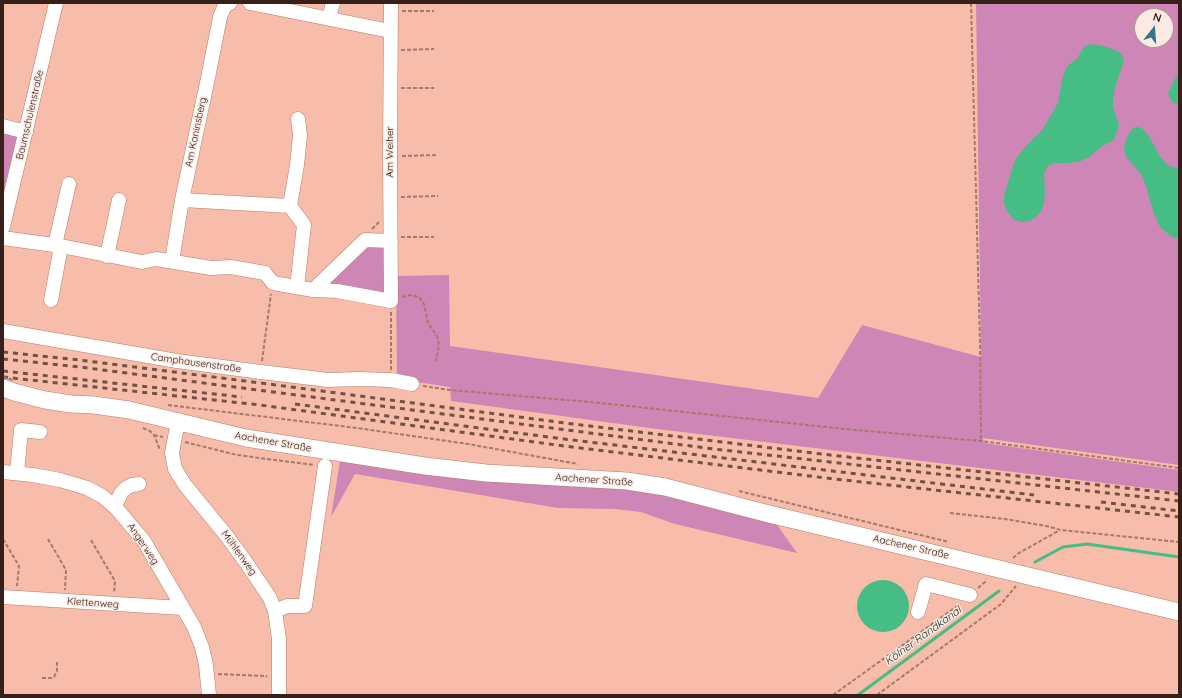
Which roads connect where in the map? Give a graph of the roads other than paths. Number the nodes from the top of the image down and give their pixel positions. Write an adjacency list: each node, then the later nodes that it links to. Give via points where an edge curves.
1 (56, 3): 11 (street, Baumschulenstraße)
2 (250, 3): 5 (street)
3 (333, 3): 7 (street)
4 (226, 4): 14 (street, Am Kaninsberg, via 220,17)
5 (289, 6): 7 (street)
6 (390, 7): 8 (street, Am Weiher)
7 (329, 18): 8 (street)
8 (390, 31): 18 (street, Am Weiher)
9 (298, 119): 15 (street, via 300,135)
10 (3, 126): 11 (street)
11 (26, 132): 16 (street, Baumschulenstraße)
12 (69, 184): 19 (street)
13 (119, 200): 20 (street)
14 (182, 200): 15 (street); 21 (street, Am Kaninsberg)
15 (290, 206): 22 (street, via 304,225)
16 (3, 227)
17 (3, 238): 19 (street)
18 (391, 239): 23 (street, via 365,240); 23 (street, Am Weiher, via 391,299)
19 (58, 246): 20 (street); 24 (street)
20 (107, 256): 21 (street, via 142,262 156,259)
21 (172, 261): 22 (street, via 211,268 231,267 266,273 273,283)
22 (297, 287): 23 (street)
23 (313, 290)
24 (50, 300)
25 (3, 331): 27 (street, Camphausenstraße, via 177,361 261,372 328,380 391,380)
26 (8, 384): 28 (main road, Aachener Straße, via 14,392 45,400 129,410)
27 (412, 384)
28 (178, 421): 38 (street, Mühlenweg, via 172,453 175,470 245,560 270,598); 40 (main road, Aachener Straße, via 246,438 425,466 486,473 627,481 665,487 769,514 1022,568)
29 (40, 432): 32 (street, via 22,430)
30 (325, 466): 38 (street, via 305,606 287,606)
31 (3, 472): 32 (street, Angerweg)
32 (18, 473): 34 (street, Angerweg, via 60,480 87,488)
33 (140, 484): 34 (street, via 126,488)
34 (115, 506): 37 (street, Angerweg, via 144,541)
35 (970, 595): 39 (street, via 926,584)
36 (10, 597): 37 (street, Klettenweg)
37 (182, 608): 41 (street, Angerweg, via 194,627 202,648)
38 (275, 611): 42 (street, Mühlenweg, via 279,639)
39 (918, 612)
40 (1179, 612)
41 (209, 695)
42 (279, 695)

